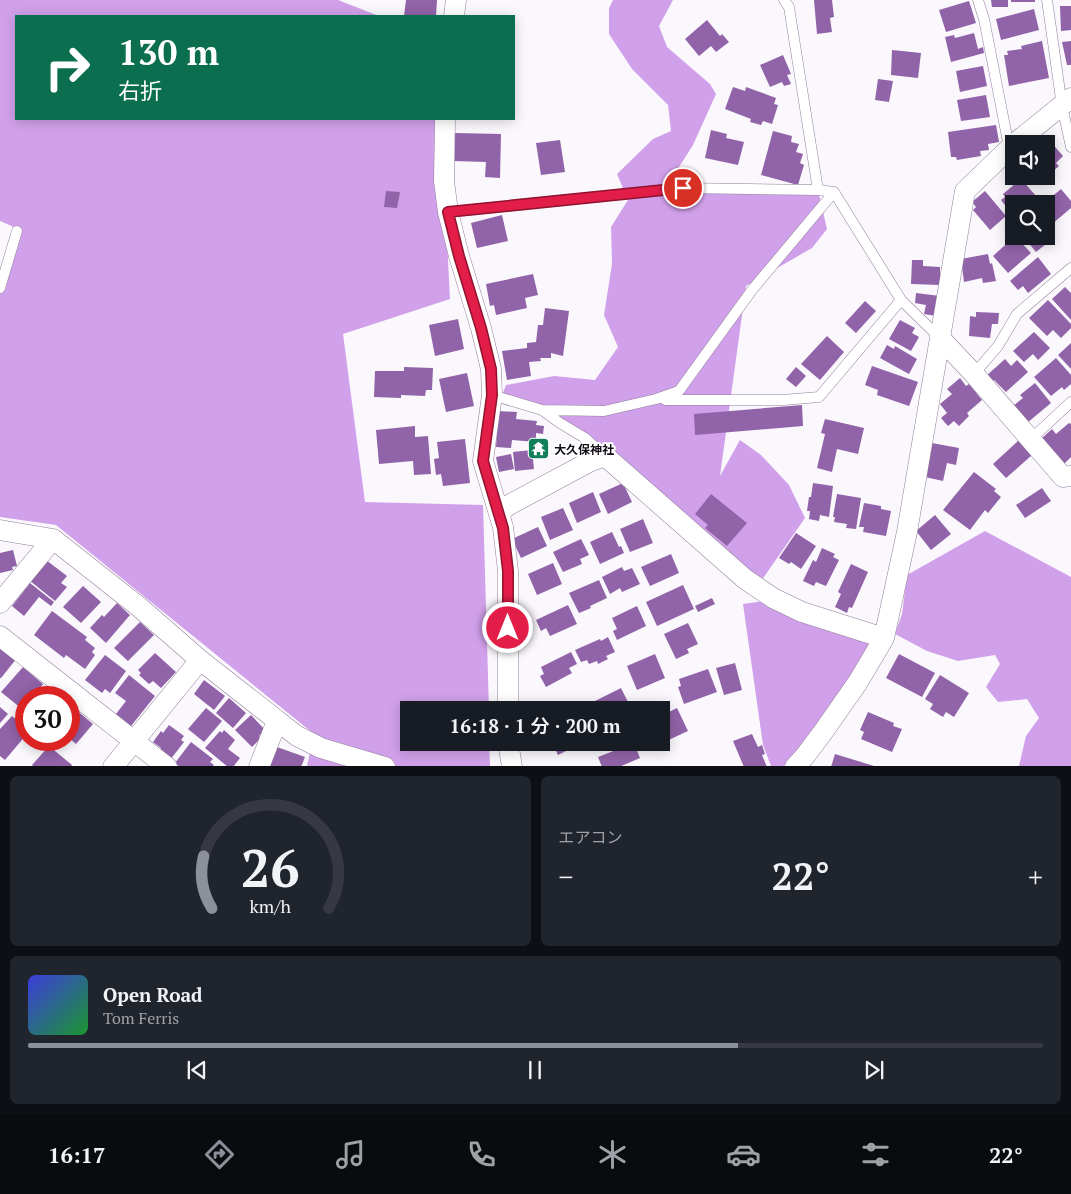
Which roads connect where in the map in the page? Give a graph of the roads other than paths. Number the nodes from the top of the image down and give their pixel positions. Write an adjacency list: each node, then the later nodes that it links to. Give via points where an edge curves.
1 (456, 0): 5 (street)
2 (784, 0): 12 (lane, via 789,7)
3 (978, 0): 8 (lane)
4 (1047, 0): 6 (lane)
5 (454, 15)
6 (1066, 102): 9 (street); 10 (lane)
7 (445, 120): 14 (street, via 444,181)
8 (1010, 135)
9 (1025, 135)
10 (1071, 147)
11 (1005, 152): 19 (street, via 965,191)
12 (818, 190): 13 (lane); 14 (lane, via 683,188)
13 (834, 192): 18 (lane); 22 (lane, via 752,290 679,392)
14 (448, 212): 21 (street, via 491,369)
15 (17, 231): 17 (lane)
16 (1071, 268): 20 (lane, via 1018,314 998,346)
17 (0, 288)
18 (901, 300): 19 (lane); 22 (lane, via 820,397)
19 (940, 338): 20 (street); 33 (street, via 907,532)
20 (974, 374): 25 (street)
21 (492, 395): 24 (lane); 28 (street, via 483,461)
22 (656, 400): 24 (lane, via 604,411)
23 (1071, 402): 25 (lane)
24 (542, 410): 26 (lane, via 585,438)
25 (1031, 439): 27 (street, via 1062,477)
26 (605, 456): 28 (street, via 506,506); 33 (street, via 745,579 773,598 802,612)
27 (1071, 476)
28 (499, 514): 35 (street, via 508,571)
29 (0, 530): 30 (street)
30 (53, 539): 31 (street); 34 (street)
31 (0, 603)
32 (0, 636): 37 (street)
33 (884, 638): 44 (street, via 823,732)
34 (200, 660): 36 (street); 37 (street)
35 (508, 701)
36 (277, 721): 41 (street); 42 (street, via 321,748)
37 (134, 741): 39 (street); 40 (street)
38 (510, 751): 43 (street)
39 (113, 766)
40 (167, 766)
41 (259, 766)
42 (385, 766)
43 (512, 766)
44 (794, 766)

